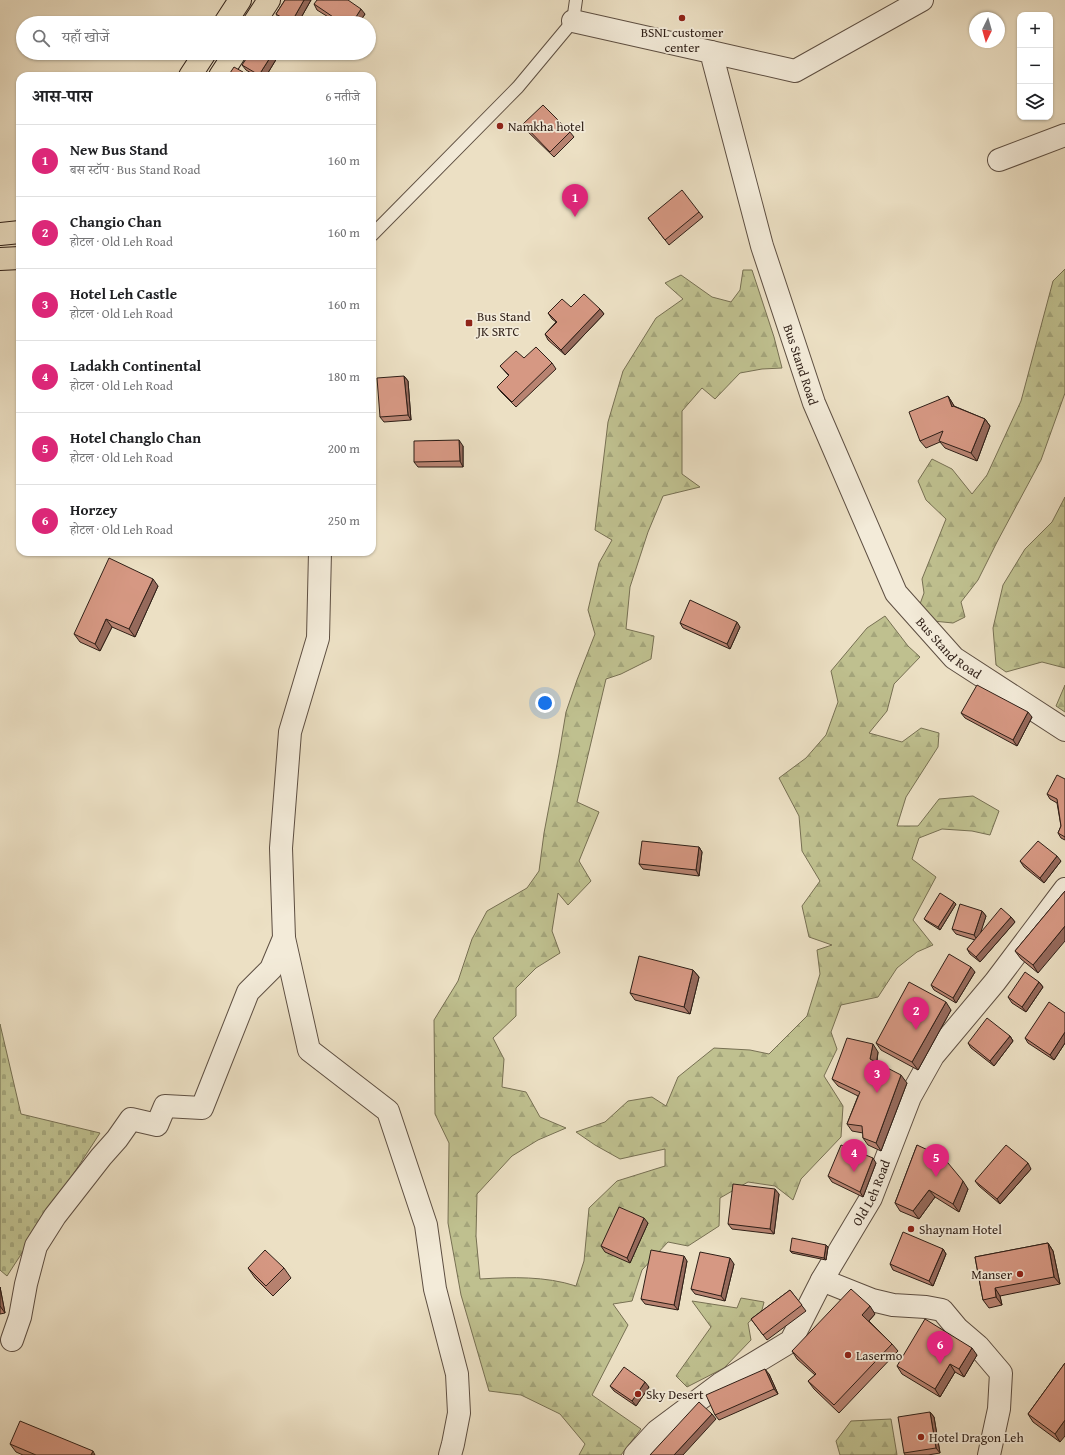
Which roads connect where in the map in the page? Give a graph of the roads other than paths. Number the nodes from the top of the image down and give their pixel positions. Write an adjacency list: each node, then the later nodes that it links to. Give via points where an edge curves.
1 (240, 0): 5 (main road)
2 (269, 0): 6 (main road)
3 (922, 0): 7 (street, via 795,71)
4 (575, 10): 7 (street); 14 (lane, via 518,87)
5 (230, 16)
6 (259, 16)
7 (711, 52): 20 (street, Bus Stand Road, via 762,246 814,403 896,593 954,658)
8 (200, 60): 10 (main road)
9 (230, 60): 11 (main road)
10 (193, 72)
11 (223, 72)
12 (1065, 135): 13 (street)
13 (999, 160)
14 (376, 231)
15 (16, 232): 16 (main road)
16 (0, 234)
17 (16, 258): 18 (main road)
18 (0, 259)
19 (320, 556): 22 (street, via 318,638 290,732 281,848)
20 (1065, 730)
21 (1065, 889): 23 (street, Old Leh Road, via 995,982 933,1056 910,1097 871,1198)
22 (284, 938): 24 (street, via 271,969 248,992 202,1108 165,1106 157,1125 131,1119 54,1216 36,1246 20,1317); 25 (street, via 310,1050 388,1111 426,1224 435,1289 457,1374 459,1413)
23 (822, 1280): 26 (street, Old Leh Road, via 791,1341 720,1384 657,1431); 27 (street, via 872,1300 942,1310 957,1328 978,1346 1001,1373 1000,1409)
24 (12, 1340)
25 (450, 1455)
26 (635, 1455)
27 (989, 1455)

